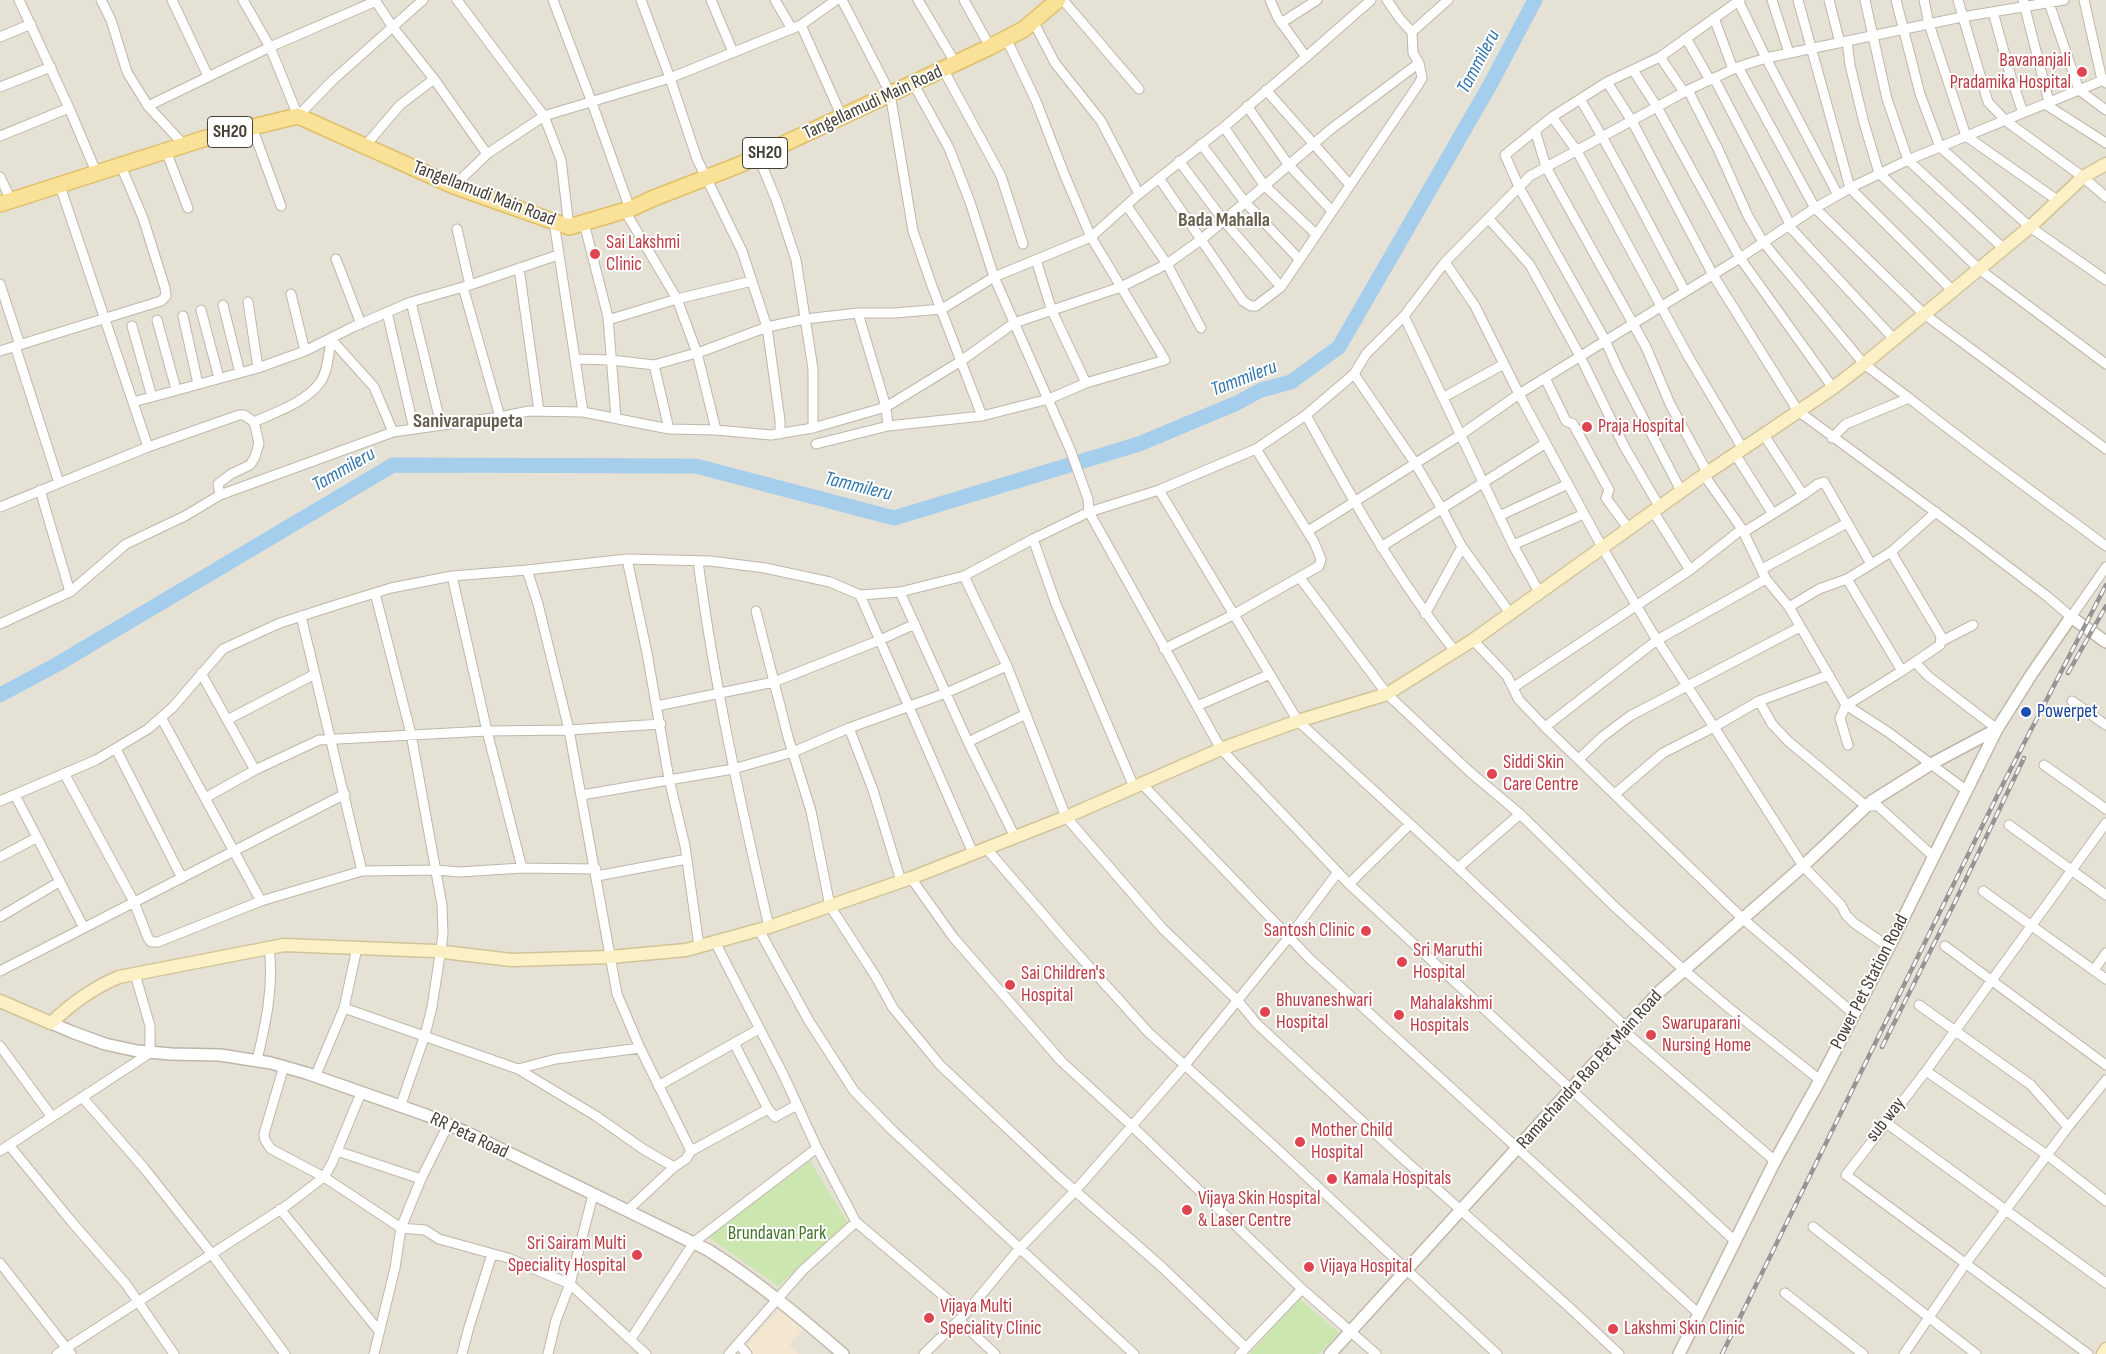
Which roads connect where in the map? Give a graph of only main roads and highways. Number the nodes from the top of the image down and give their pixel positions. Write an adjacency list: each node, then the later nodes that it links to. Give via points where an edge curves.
1 (1058, 0): 3 (main road, Tangellamudi Main Road / SH20, via 1024,29 950,67 706,178 627,210 569,227 454,186 298,116 184,145)
2 (2106, 164): 4 (main road, via 2083,176 2030,227 1833,388 1681,490 1473,640 1387,694 1221,749 1066,817 906,880 764,928 686,950 610,957 512,960 439,952 270,947 119,977 97,986 69,1005 51,1023)
3 (5, 202)
4 (0, 1001)
5 (2106, 1349): 6 (main road)
6 (2103, 1354)

